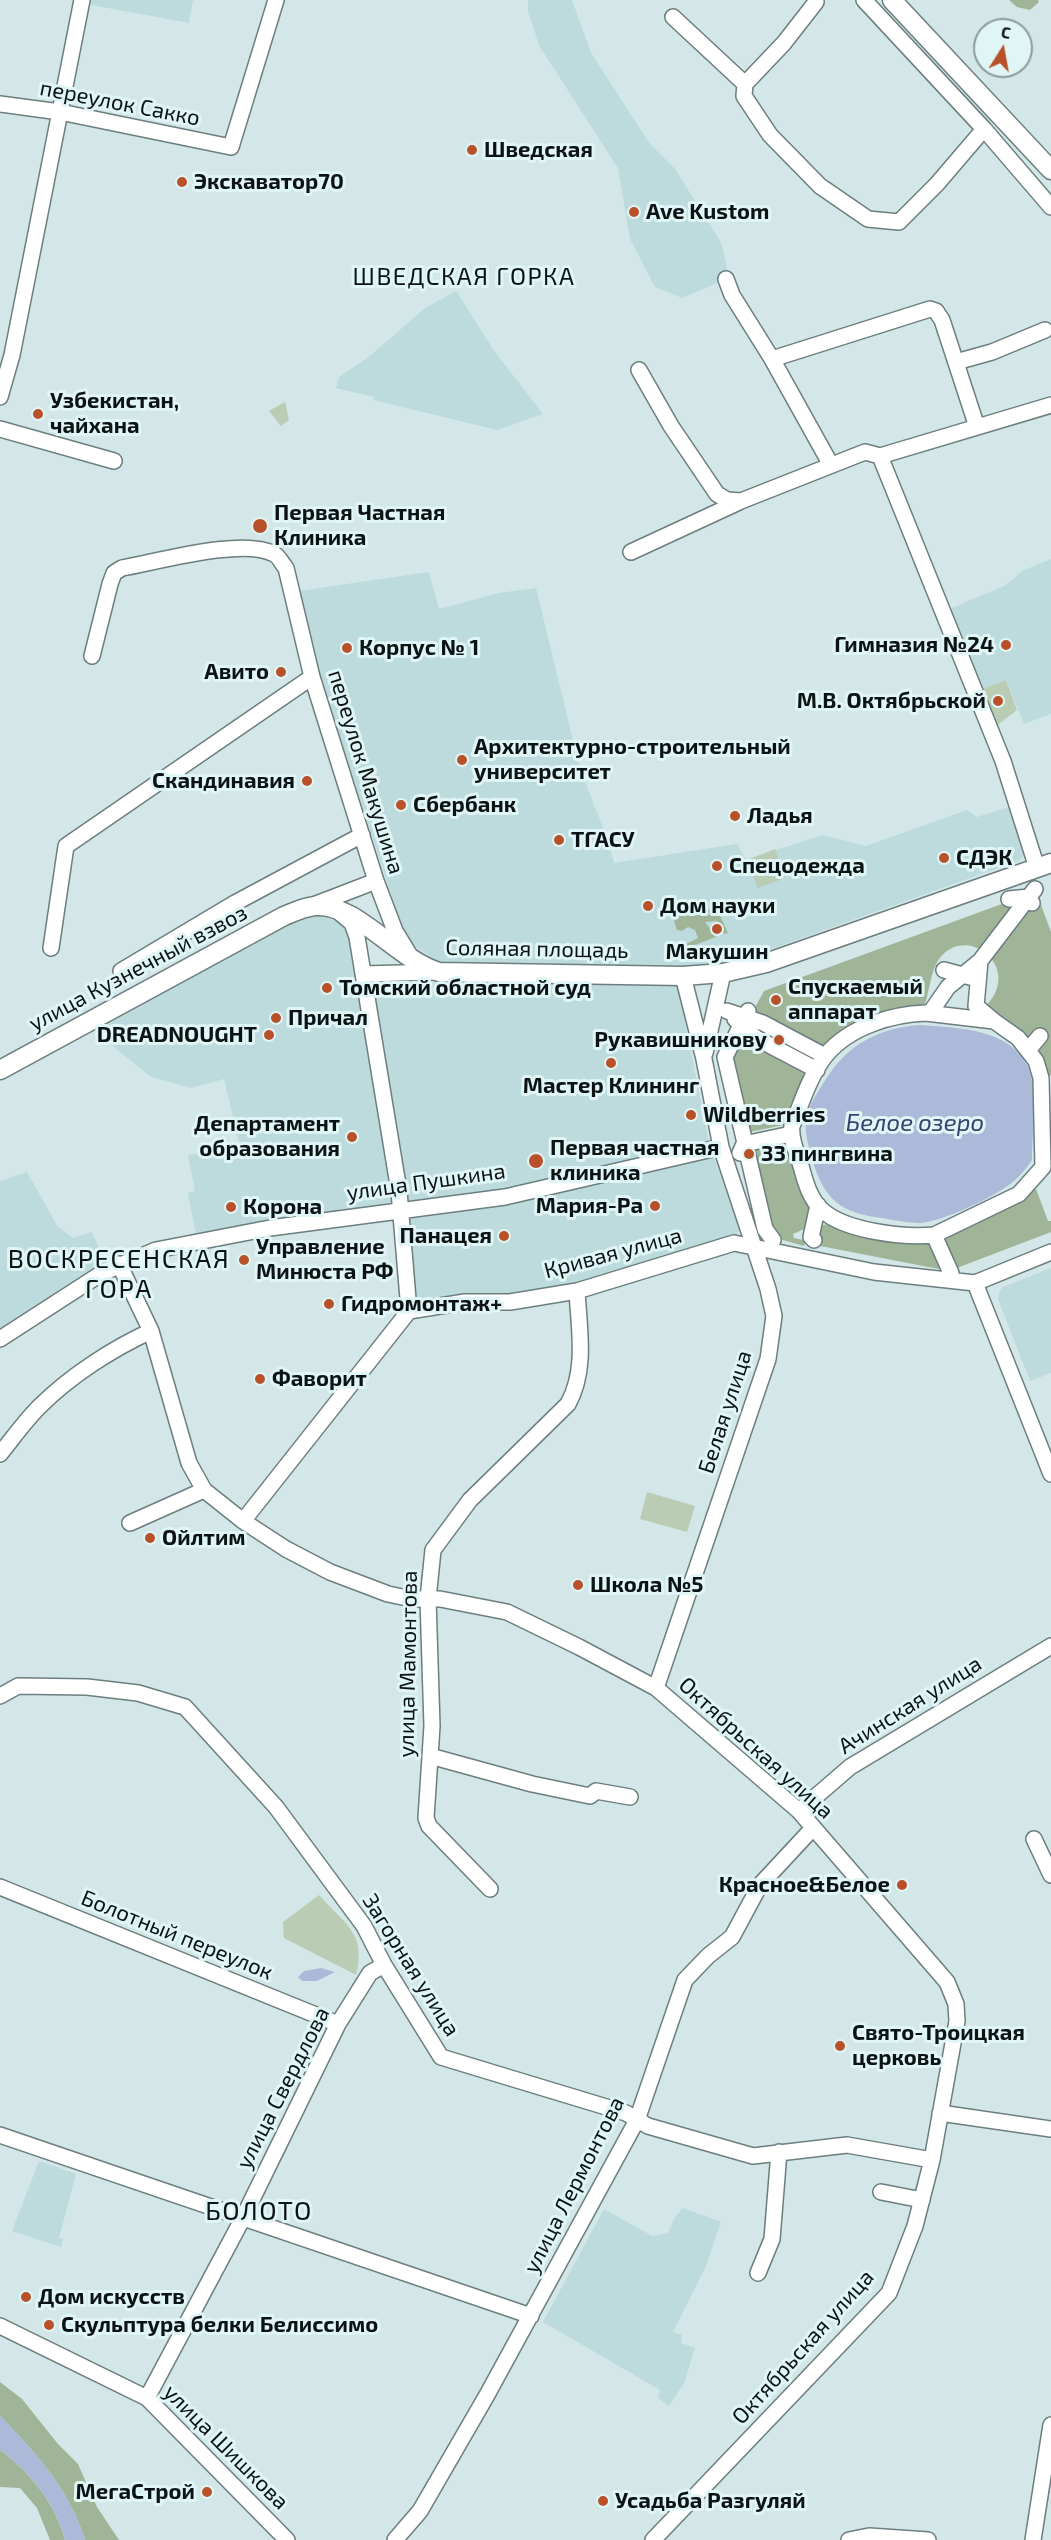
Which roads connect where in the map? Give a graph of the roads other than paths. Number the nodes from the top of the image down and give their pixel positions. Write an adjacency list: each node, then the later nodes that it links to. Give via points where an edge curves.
1 (82, 0): 9 (street)
2 (276, 0): 9 (street, переулок Сакко, via 231,147)
3 (864, 0): 10 (street)
4 (892, 0): 11 (main road)
5 (816, 2): 7 (street)
6 (673, 17): 7 (street)
7 (745, 84): 10 (street, via 744,96 770,135 820,186 876,221 899,222)
8 (0, 104): 9 (street, переулок Сакко)
9 (60, 112): 18 (street, via 12,355)
10 (984, 129): 12 (street)
11 (1051, 170)
12 (1051, 207)
13 (726, 279): 15 (street)
14 (1045, 330): 16 (street)
15 (772, 358): 16 (street, via 930,309 942,320); 24 (street)
16 (956, 362): 20 (street)
17 (639, 370): 25 (street, via 717,494)
18 (0, 397)
19 (1051, 405): 20 (street)
20 (977, 428): 22 (street)
21 (0, 429): 23 (street)
22 (880, 456): 24 (street, via 865,452); 31 (street, via 1018,804)
23 (114, 461)
24 (831, 465): 25 (street)
25 (741, 501): 26 (street)
26 (631, 552)
27 (92, 656): 28 (street, переулок Макушина, via 114,573 122,568 200,553 252,547 275,554 286,568)
28 (312, 677): 29 (street, переулок Макушина); 34 (street, via 66,846)
29 (362, 835): 30 (street, переулок Макушина); 38 (street, via 235,903)
30 (376, 881): 33 (street); 36 (street, переулок Макушина, via 395,931)
31 (1029, 894): 35 (street); 40 (main road)
32 (332, 908): 33 (main road, Соляная площадь, via 315,906); 36 (main road, Соляная площадь, via 358,920); 41 (street, via 352,923)
33 (300, 910): 56 (main road, улица Кузнечный взвоз)
34 (51, 948)
35 (980, 961): 42 (street); 44 (street)
36 (416, 962): 39 (main road, Соляная площадь)
37 (944, 970): 42 (street)
38 (121, 971)
39 (439, 972): 41 (street); 43 (main road, Соляная площадь)
40 (723, 973): 43 (main road); 54 (street)
41 (363, 974): 65 (street)
42 (963, 975): 44 (street); 45 (street, via 948,987)
43 (683, 976): 54 (street)
44 (983, 982): 48 (street, via 976,1006)
45 (930, 1013): 48 (street); 53 (street, via 909,1011 869,1026 846,1038)
46 (745, 1017): 47 (street); 50 (street); 60 (street, via 725,1057)
47 (763, 1021): 50 (street); 51 (street)
48 (994, 1021): 52 (street)
49 (1040, 1036): 52 (street)
50 (753, 1037): 55 (street)
51 (804, 1043): 53 (street); 55 (street)
52 (1028, 1050): 58 (street)
53 (825, 1056): 57 (street)
54 (704, 1059): 61 (street)
55 (793, 1059): 57 (street)
56 (0, 1070)
57 (817, 1070): 59 (street)
58 (1046, 1084): 63 (street)
59 (791, 1130): 60 (street); 64 (street, via 804,1176)
60 (743, 1140): 62 (street); 67 (street, via 765,1229)
61 (721, 1147): 65 (street, улица Пушкина, via 505,1197); 69 (street, Белая улица)
62 (738, 1159)
63 (1048, 1160): 66 (street, via 1014,1198)
64 (818, 1205): 66 (street, via 836,1219 859,1228 920,1236); 68 (street, via 811,1237)
65 (399, 1209): 71 (street, улица Пушкина, via 156,1250); 75 (street)
66 (943, 1232): 72 (street)
67 (773, 1240)
68 (814, 1240)
69 (753, 1245): 73 (street, Кривая улица, via 874,1272); 74 (street, Кривая улица, via 734,1243); 85 (street, Белая улица, via 774,1316 768,1359)
70 (1051, 1252): 73 (street, Кривая улица)
71 (119, 1264): 76 (street, Октябрьская улица); 77 (street, улица Пушкина)
72 (951, 1273)
73 (975, 1283): 79 (street)
74 (577, 1291): 75 (street, Кривая улица, via 510,1302 465,1302); 83 (street, улица Мамонтова, via 577,1387 568,1404 470,1500 433,1550)
75 (409, 1311): 81 (street)
76 (151, 1331): 78 (street, via 128,1342 59,1391); 80 (street, Октябрьская улица, via 189,1463)
77 (0, 1339)
78 (0, 1454)
79 (1051, 1474)
80 (204, 1490): 81 (street, Октябрьская улица); 82 (street)
81 (243, 1521): 83 (street, Октябрьская улица, via 330,1572 388,1594)
82 (130, 1523)
83 (428, 1599): 85 (street, Октябрьская улица, via 507,1612); 87 (street, улица Мамонтова)
84 (1051, 1646): 89 (street, Ачинская улица, via 850,1767)
85 (656, 1688): 89 (street, Октябрьская улица)
86 (0, 1696): 95 (street, Загорная улица, via 18,1686 87,1687 138,1693 185,1707 276,1807 364,1926)
87 (430, 1756): 88 (street, via 544,1787 590,1796 596,1791); 94 (street, улица Мамонтова, via 425,1809 429,1826)
88 (630, 1797)
89 (799, 1811): 90 (street, Октябрьская улица)
90 (813, 1828): 97 (street, Октябрьская улица, via 947,1982 956,2004 957,2021); 98 (street, улица Лермонтова, via 760,1885 732,1937 685,1980)
91 (1034, 1839): 92 (street)
92 (1051, 1875)
93 (0, 1887): 96 (street, Болотный переулок)
94 (490, 1889)
95 (384, 1965): 96 (street, улица Свердлова, via 370,1973); 98 (street, Загорная улица, via 441,2057 607,2107)
96 (338, 2024): 105 (street, улица Свердлова)
97 (940, 2113): 99 (street); 102 (street, Октябрьская улица)
98 (637, 2120): 101 (street, Загорная улица, via 687,2139 753,2156); 107 (street, улица Лермонтова)
99 (1051, 2129)
100 (0, 2135): 105 (street)
101 (779, 2152): 102 (street, Загорная улица, via 847,2145); 106 (street, via 772,2239)
102 (932, 2160): 104 (street, Октябрьская улица)
103 (881, 2192): 104 (street)
104 (922, 2200): 113 (street, Октябрьская улица, via 889,2293)
105 (243, 2218): 107 (street); 109 (street, улица Свердлова)
106 (758, 2273)
107 (531, 2316): 112 (street, улица Лермонтова, via 420,2511)
108 (0, 2326): 109 (street, улица Шишкова)
109 (147, 2398): 111 (street, улица Шишкова)
110 (1051, 2425): 116 (street)
111 (287, 2540)
112 (395, 2540)
113 (653, 2540)
114 (849, 2540): 115 (street, via 869,2536)
115 (928, 2540)
116 (1033, 2540)

